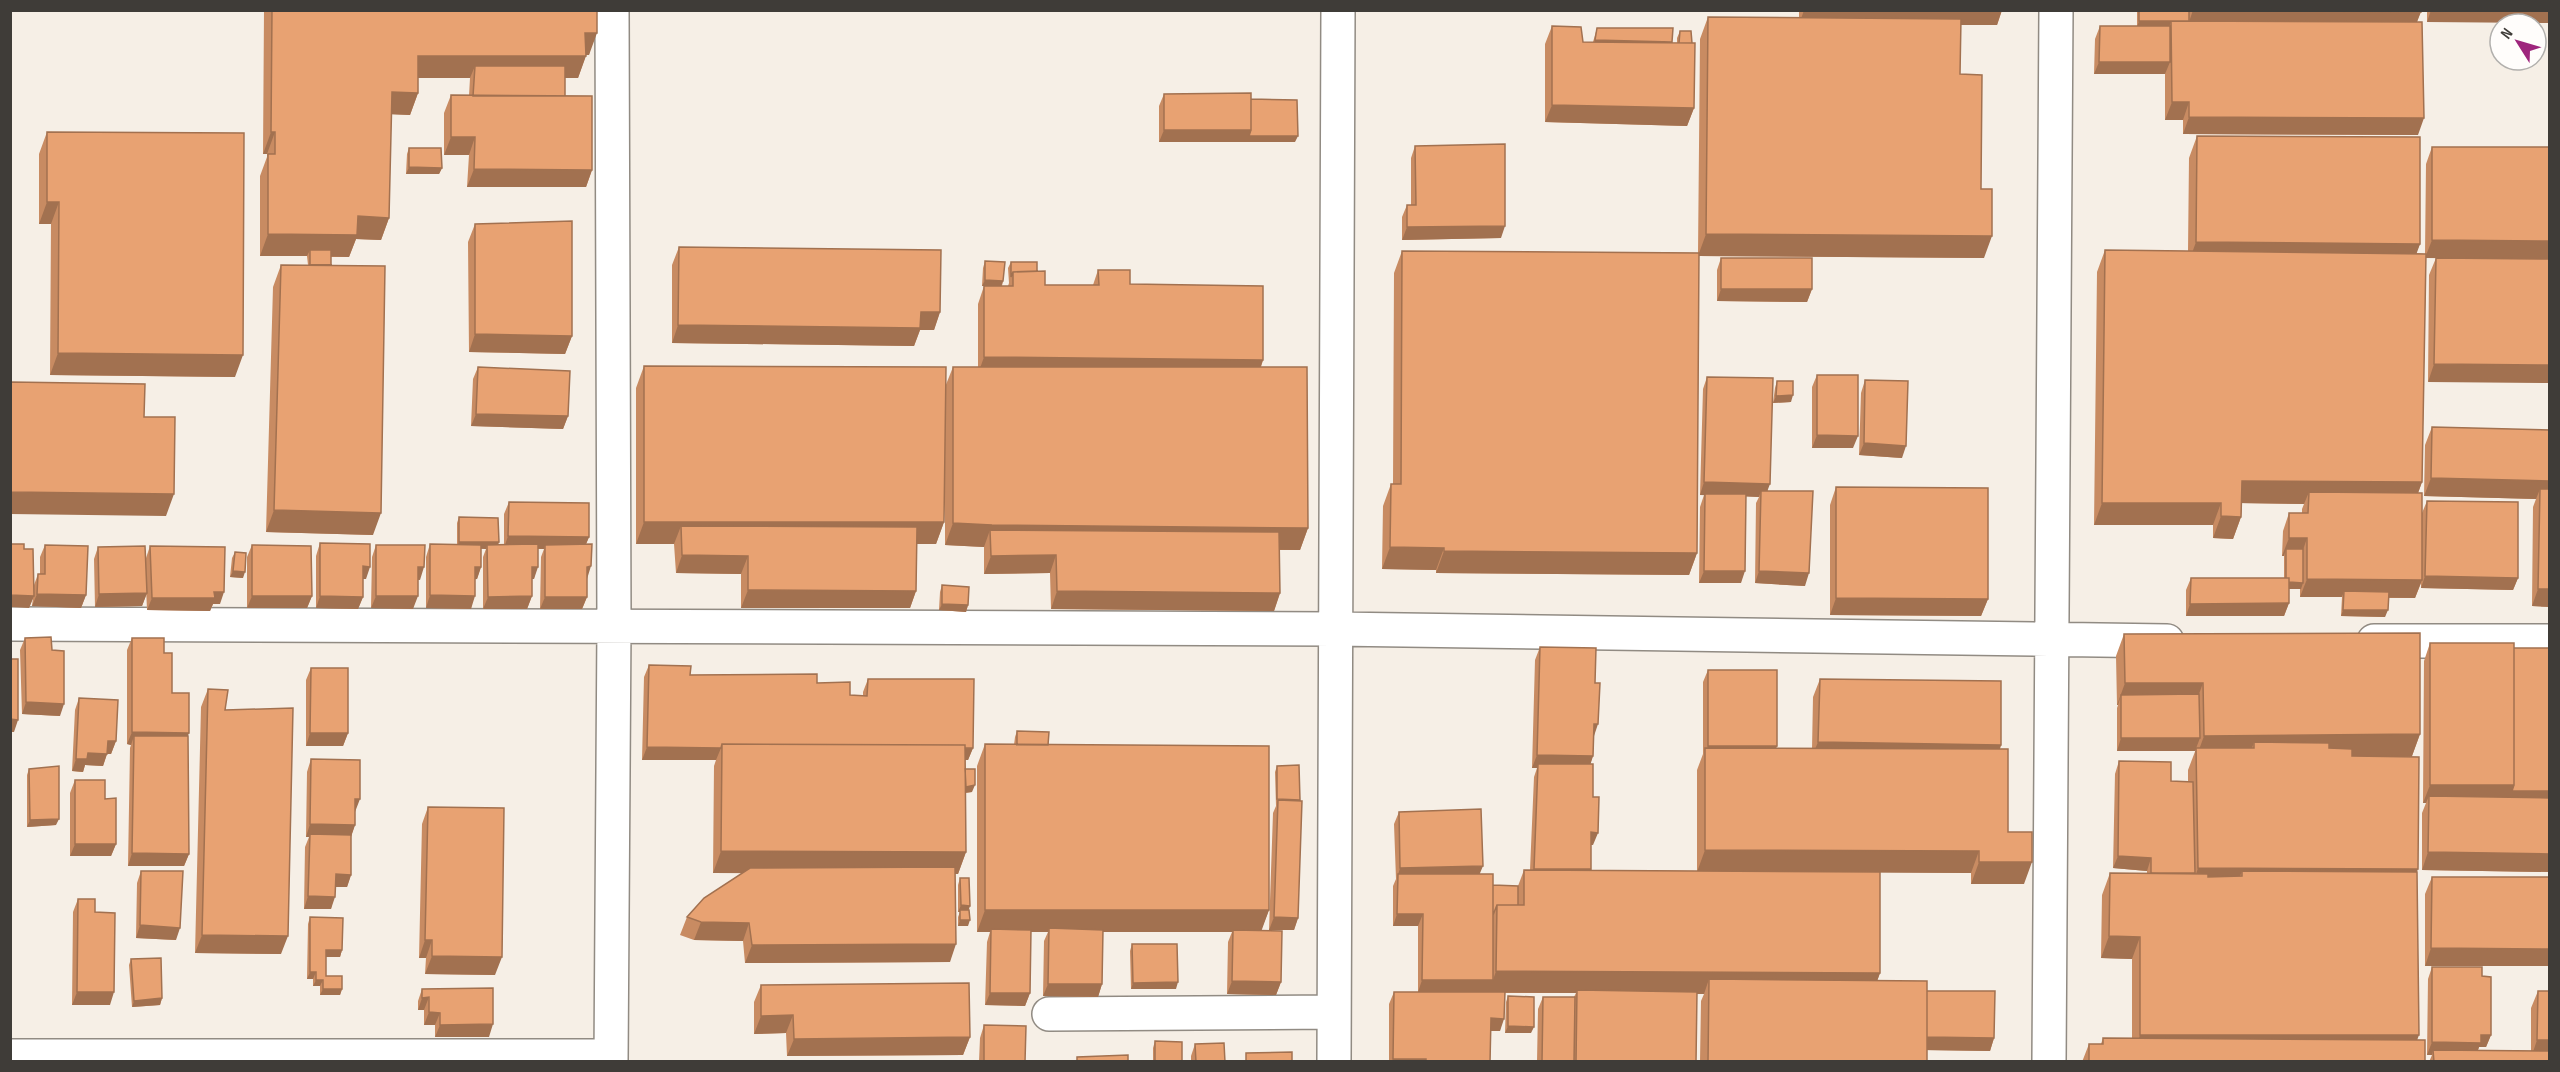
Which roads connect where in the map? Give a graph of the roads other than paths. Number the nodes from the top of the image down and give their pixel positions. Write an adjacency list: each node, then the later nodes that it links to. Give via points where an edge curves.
1 (612, 10): 5 (street)
2 (1338, 10): 6 (street)
3 (2056, 10): 7 (street)
4 (10, 624): 5 (street)
5 (614, 625): 6 (street); 14 (street)
6 (1335, 629): 7 (street); 11 (street)
7 (2052, 640): 8 (street); 16 (street)
8 (2194, 641)
9 (2348, 641): 10 (street)
10 (2550, 641)
11 (1334, 1012): 12 (street); 15 (street)
12 (1049, 1014)
13 (10, 1056): 14 (street)
14 (611, 1059)
15 (1334, 1062)
16 (2049, 1062)

